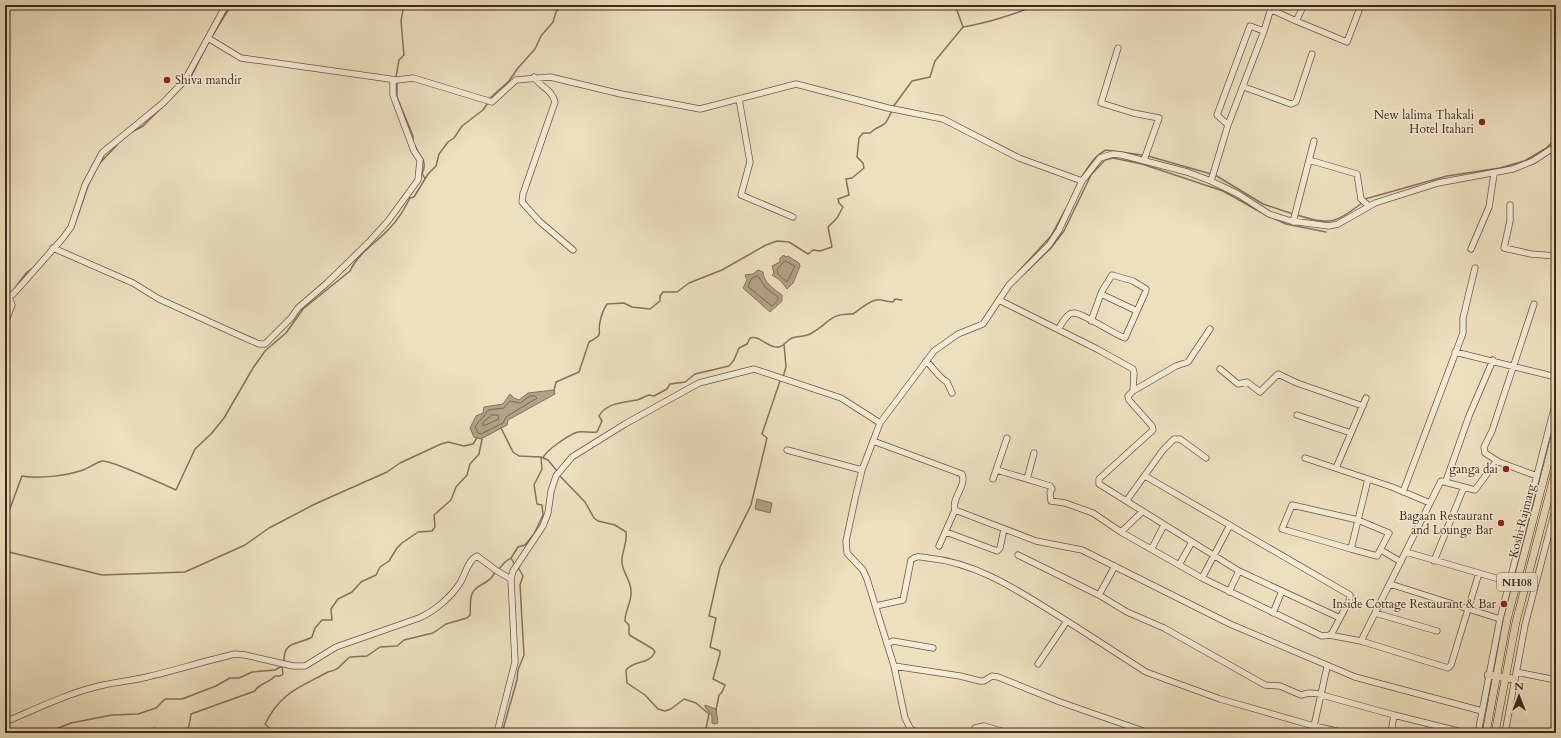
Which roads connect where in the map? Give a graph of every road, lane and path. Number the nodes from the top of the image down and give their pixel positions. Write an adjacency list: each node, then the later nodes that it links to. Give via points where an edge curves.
1 (226, 5): 7 (street)
2 (1304, 5): 5 (street)
3 (1361, 5): 5 (street, via 1347,42)
4 (1271, 7): 5 (street); 6 (street)
5 (1296, 21)
6 (1264, 31): 12 (street); 14 (street, via 1250,26 1217,115)
7 (208, 38): 11 (street, via 240,58); 26 (street, via 185,80 174,92 102,153 85,185 71,227)
8 (1118, 48): 17 (street, via 1101,103 1159,118)
9 (1312, 54): 12 (street, via 1296,102 1291,104)
10 (534, 77): 11 (street, via 516,80 492,102 413,78); 13 (street, via 550,77 700,109); 28 (street, via 538,84 550,91 555,102 522,202)
11 (394, 80): 26 (street, via 393,95 414,151 420,160 418,180 388,222 298,308 265,344 259,344 234,333 159,299 133,283)
12 (1244, 87): 14 (street)
13 (739, 99): 20 (street, via 796,84 891,109 943,119 1019,158); 24 (street, via 750,162 741,195)
14 (1228, 125): 21 (street)
15 (1314, 140): 18 (street)
16 (1556, 146): 19 (street, via 1533,161)
17 (1144, 160): 20 (street, via 1122,154 1106,155 1100,158); 21 (street)
18 (1309, 160): 23 (street, via 1357,174 1362,199); 25 (street)
19 (1494, 174): 23 (street, via 1438,183); 27 (street, via 1489,207)
20 (1082, 181): 33 (street, via 1049,245 1009,285)
21 (1211, 181): 25 (street, via 1270,214)
22 (1510, 205): 29 (street, via 1510,221 1504,248)
23 (1369, 206): 25 (street, via 1338,224 1329,226)
24 (793, 217)
25 (1293, 222)
26 (52, 248): 32 (street, via 16,291)
27 (1471, 249)
28 (573, 250)
29 (1556, 256)
30 (1475, 268): 40 (street, via 1463,318 1463,330)
31 (1101, 294): 35 (street); 35 (street, via 1112,275 1133,281 1146,289); 36 (street)
32 (7, 297): 37 (street, via 12,305)
33 (999, 300): 38 (street); 42 (street, via 983,324 945,341)
34 (1534, 304): 43 (street)
35 (1137, 311): 36 (street, via 1125,338)
36 (1091, 321): 38 (street, via 1073,313 1069,314)
37 (5, 323)
38 (1058, 329): 46 (street, via 1133,370)
39 (1210, 329): 46 (street, via 1188,362 1176,366)
40 (1455, 352): 41 (street); 73 (street)
41 (1493, 360): 43 (street); 71 (street, via 1474,401)
42 (926, 361): 47 (street, via 947,382); 52 (street)
43 (1513, 366): 45 (street); 61 (street, via 1492,431 1484,447 1485,453)
44 (1220, 368): 50 (street, via 1238,384 1247,382 1260,392 1278,374)
45 (1556, 377)
46 (1133, 391): 75 (street, via 1128,396 1129,400 1152,426 1152,432 1098,481)
47 (952, 393)
48 (1366, 398): 50 (street)
49 (1556, 401): 67 (street)
50 (1362, 406): 54 (street)
51 (1297, 415): 54 (street)
52 (880, 423): 56 (street); 102 (street, via 841,398 754,369 706,380 625,424 572,458 556,476 543,526 515,568)
53 (1556, 432): 74 (main road, Koshi Rajmarg / NH08)
54 (1351, 433): 62 (street)
55 (1006, 438): 65 (street)
56 (874, 441): 64 (street); 79 (street, via 962,474 964,479 954,504)
57 (787, 450): 64 (street)
58 (1034, 454): 69 (street)
59 (1206, 458): 66 (street, via 1177,438 1164,450)
60 (1305, 458): 62 (street)
61 (1499, 462): 67 (street); 72 (street, via 1495,463 1477,488 1472,490)
62 (1336, 468): 70 (street)
63 (1556, 469): 77 (main road, Koshi Rajmarg / NH08)
64 (862, 470): 108 (street, via 846,548 850,558 866,574)
65 (997, 470): 68 (street); 69 (street)
66 (1145, 476): 75 (street); 83 (street)
67 (1537, 476): 74 (street)
68 (993, 479)
69 (1027, 479): 86 (street, via 1050,486 1051,501 1093,513)
70 (1368, 479): 73 (street); 81 (street)
71 (1446, 481): 72 (street); 76 (street, via 1441,482)
72 (1464, 487): 95 (street)
73 (1403, 492): 76 (street)
74 (1535, 498): 77 (street); 103 (main road, Koshi Rajmarg / NH08)
75 (1127, 500): 80 (street)
76 (1430, 502): 92 (street)
77 (1547, 502): 78 (street); 125 (main road, Koshi Rajmarg / NH08, via 1516,622)
78 (1556, 505): 123 (street, via 1525,624)
79 (955, 510): 84 (street); 85 (street)
80 (1142, 512): 82 (street); 86 (street)
81 (1358, 520): 90 (street); 90 (street, via 1292,505 1282,529); 91 (street, via 1389,533)
82 (1164, 525): 87 (street); 89 (street)
83 (1230, 525): 94 (street); 112 (street, via 1350,595)
84 (1004, 529): 85 (street, via 997,551); 98 (street, via 1036,541 1082,550)
85 (946, 532): 88 (street)
86 (1121, 532): 89 (street)
87 (1192, 542): 94 (street); 97 (street)
88 (939, 546)
89 (1152, 548): 97 (street)
90 (1351, 549): 91 (street, via 1377,556)
91 (1381, 550): 96 (street)
92 (1406, 552): 95 (street); 96 (street)
93 (1018, 556): 107 (street)
94 (1214, 556): 99 (street); 101 (street)
95 (1434, 561): 100 (street)
96 (1401, 562): 104 (street)
97 (1179, 565): 101 (street)
98 (1115, 566): 107 (street); 122 (street, via 1194,608)
99 (1239, 571): 105 (street); 106 (street)
100 (1478, 573): 103 (street); 109 (street)
101 (1202, 578): 106 (street)
102 (511, 579): 130 (street, via 477,556 471,561 460,584 431,612 336,647 305,666 293,666 235,654 147,678 86,690 45,704); 132 (street, via 515,662)
103 (1513, 583): 113 (street); 124 (main road, Koshi Rajmarg / NH08)
104 (1390, 584): 109 (street); 111 (street)
105 (1282, 591): 110 (street); 112 (street)
106 (1229, 592): 110 (street)
107 (1099, 595): 127 (street, via 1265,685 1280,686 1301,695)
108 (876, 606): 114 (street, via 903,600 911,560 919,556 956,563 994,577); 118 (street)
109 (1468, 609): 113 (street); 117 (street, via 1448,668)
110 (1273, 613): 116 (street, via 1322,636)
111 (1375, 613): 115 (street); 117 (street)
112 (1340, 618): 116 (street)
113 (1500, 619): 124 (street)
114 (1068, 621): 120 (street); 131 (street, via 1146,672 1220,699)
115 (1437, 631)
116 (1329, 635): 117 (street)
117 (1361, 641)
118 (887, 644): 119 (street, via 893,641); 121 (street)
119 (933, 648)
120 (1038, 664)
121 (894, 666): 133 (street, via 906,722); 136 (street, via 984,682 992,676 998,677)
122 (1327, 667): 127 (street); 128 (street)
123 (1515, 675): 125 (main road); 126 (street); 144 (street)
124 (1492, 676): 125 (main road); 128 (street); 142 (main road, Koshi Rajmarg / NH08)
125 (1505, 678): 143 (main road, Koshi Rajmarg / NH08)
126 (1556, 680)
127 (1322, 694): 129 (street); 131 (street)
128 (1482, 711): 141 (street)
129 (1394, 714): 139 (street); 140 (street)
130 (5, 722)
131 (1314, 726): 137 (street); 138 (street)
132 (497, 733)
133 (916, 733)
134 (972, 733): 135 (street, via 974,728 984,726)
135 (1008, 733)
136 (1149, 733)
137 (1313, 733)
138 (1345, 733)
139 (1391, 733)
140 (1466, 733)
141 (1478, 733)
142 (1486, 733)
143 (1495, 733)
144 (1505, 733)

